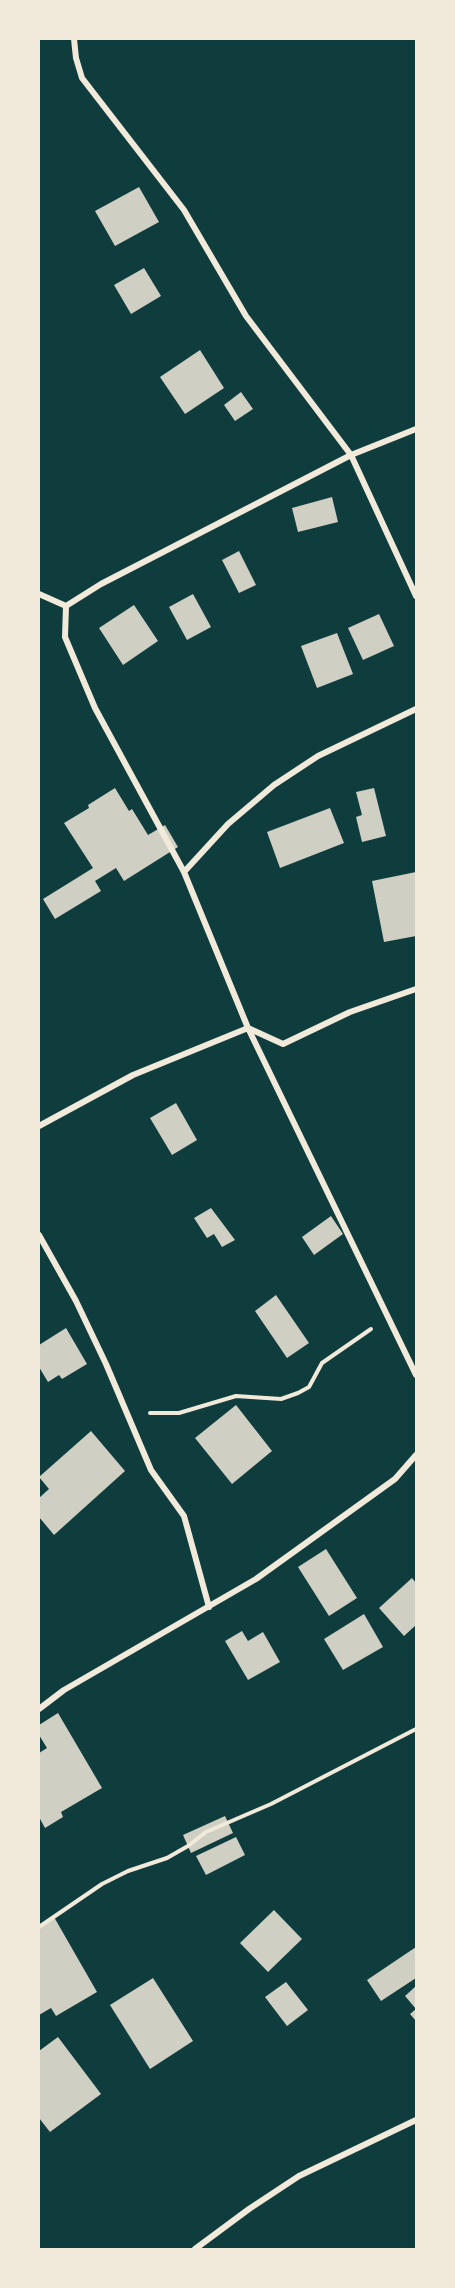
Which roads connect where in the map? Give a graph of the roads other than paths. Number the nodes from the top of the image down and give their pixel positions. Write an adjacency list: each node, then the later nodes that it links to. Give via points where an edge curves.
1 (74, 39): 3 (street, via 82,78 184,210 246,316)
2 (416, 429): 3 (street)
3 (351, 455): 5 (street); 6 (street, via 101,584)
4 (39, 594): 6 (street)
5 (416, 596)
6 (66, 606): 8 (street, via 65,637 81,677)
7 (416, 708): 8 (street, via 318,756 274,785 228,824)
8 (184, 872): 10 (street)
9 (416, 989): 10 (street, via 350,1012 284,1044)
10 (248, 1028): 11 (street, via 133,1075); 13 (street)
11 (39, 1126)
12 (39, 1235): 15 (street, via 76,1301 151,1470 184,1516)
13 (416, 1375)
14 (416, 1455): 15 (street, via 395,1479)
15 (209, 1608): 16 (street, via 138,1646)
16 (39, 1709)
17 (416, 2120): 18 (street, via 298,2176)
18 (195, 2249)

